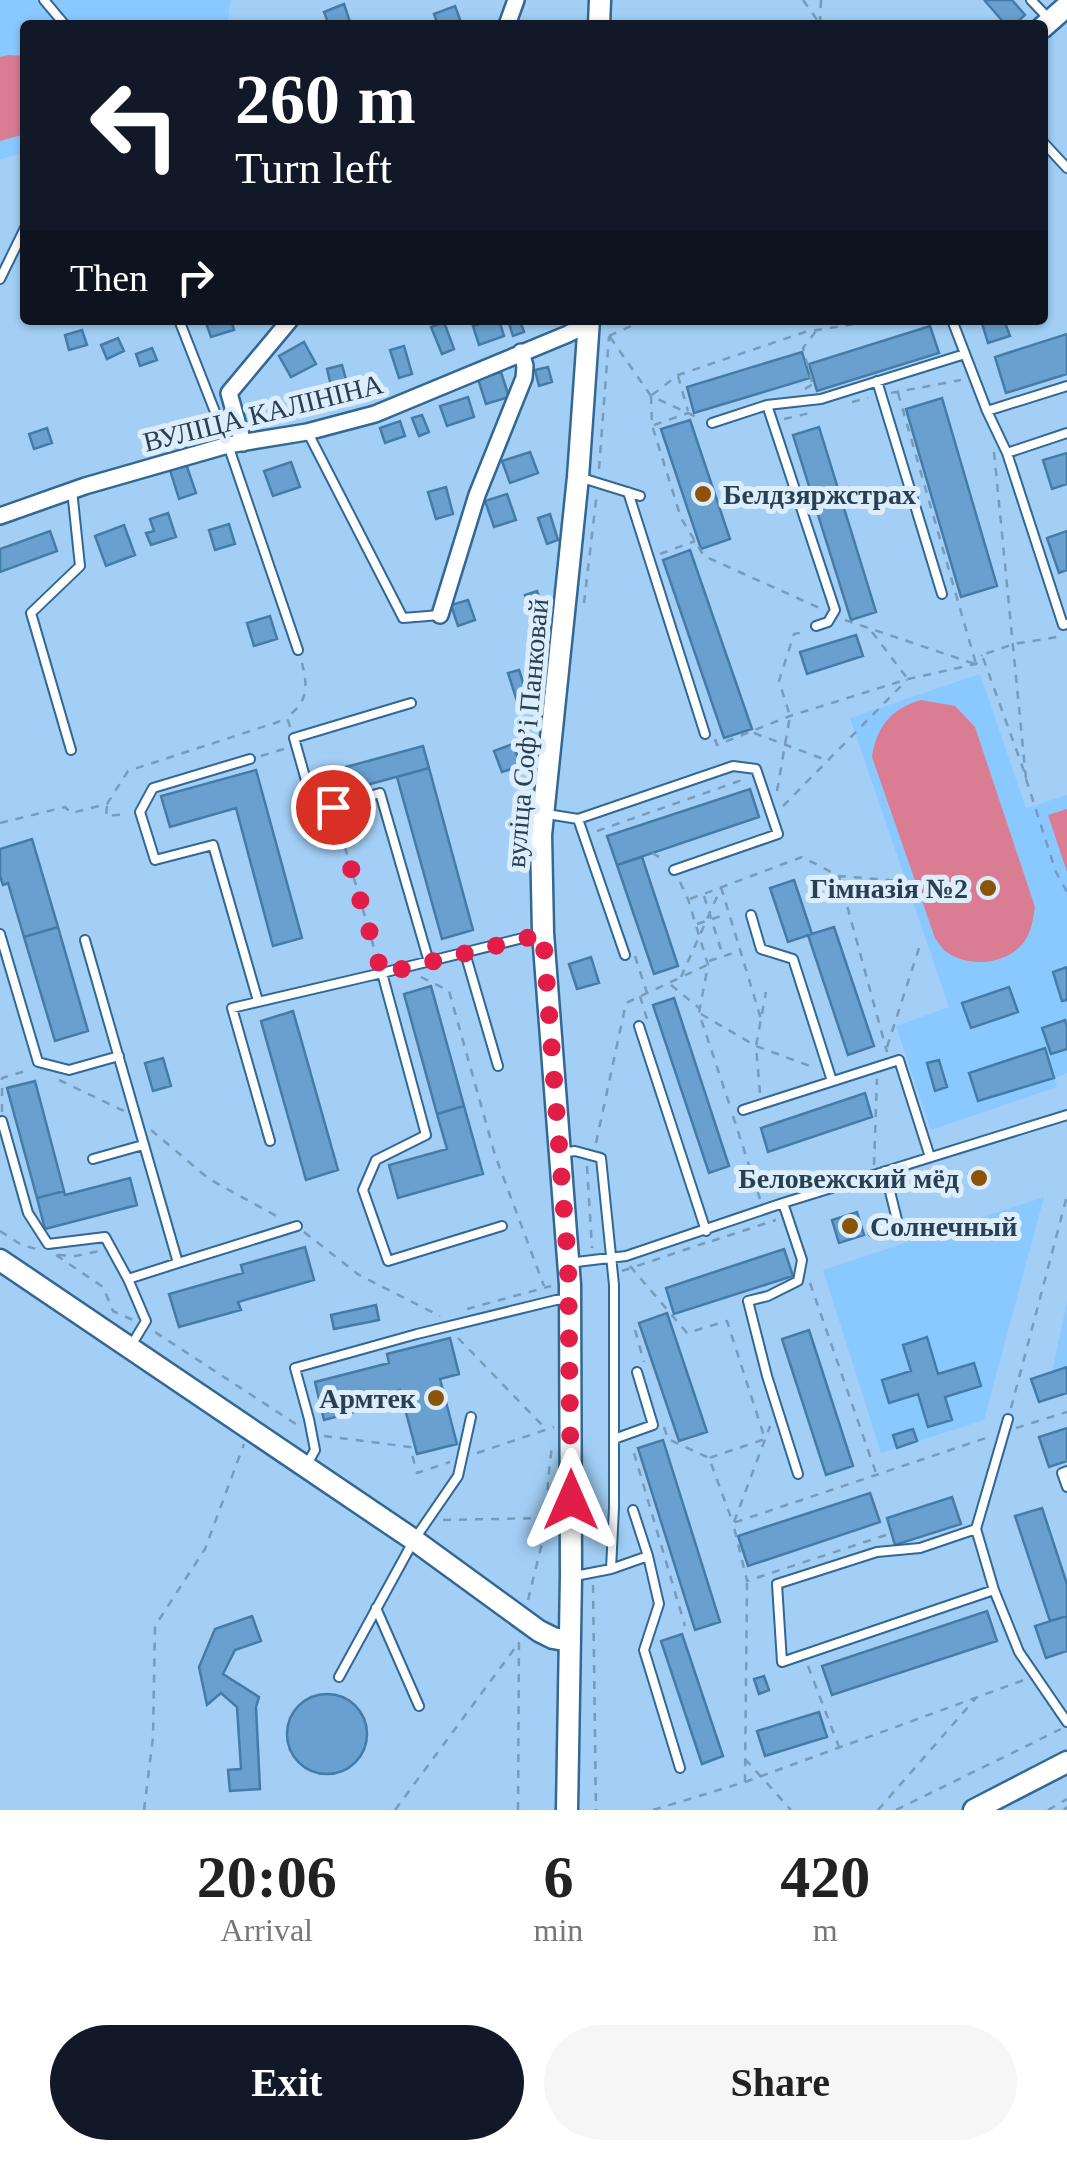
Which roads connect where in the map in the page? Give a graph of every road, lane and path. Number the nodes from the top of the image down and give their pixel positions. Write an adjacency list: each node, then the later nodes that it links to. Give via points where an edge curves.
1 (44, 0): 3 (lane)
2 (1067, 6): 4 (main road)
3 (61, 20)
4 (1048, 23)
5 (1048, 147): 6 (lane)
6 (1067, 168)
7 (20, 238): 8 (lane)
8 (0, 279)
9 (181, 325): 37 (lane)
10 (286, 325): 37 (street, via 229,393)
11 (596, 325): 18 (path); 19 (street, ВУЛІЦА КАЛІНІНА); 26 (path); 40 (main road, вуліца Софʼі Панковай); 40 (path)
12 (620, 325): 18 (path)
13 (634, 325): 18 (path)
14 (819, 325): 17 (path)
15 (848, 325): 17 (path)
16 (954, 325): 20 (lane)
17 (817, 330): 21 (path); 24 (path, via 803,348 813,384)
18 (622, 331)
19 (521, 352): 35 (street, ВУЛІЦА КАЛІНІНА, via 375,414); 50 (street, via 524,378 477,495)
20 (965, 354): 22 (lane); 28 (lane)
21 (678, 375): 26 (path); 29 (path)
22 (877, 381): 27 (lane); 32 (lane)
23 (1067, 386): 28 (lane)
24 (806, 388)
25 (898, 391): 59 (path)
26 (651, 396): 29 (path); 34 (path)
27 (767, 405): 33 (lane); 53 (lane, via 835,610)
28 (987, 411): 39 (lane)
29 (688, 413): 30 (path); 34 (path)
30 (700, 419)
31 (879, 422): 32 (lane)
32 (890, 422): 47 (lane)
33 (712, 423)
34 (652, 426): 45 (path, via 681,518)
35 (307, 432): 37 (street, ВУЛІЦА КАЛІНІНА); 50 (lane, via 403,618)
36 (1067, 433): 39 (lane)
37 (235, 444): 41 (street, ВУЛІЦА КАЛІНІНА); 57 (lane)
38 (994, 449): 56 (path)
39 (1007, 453): 52 (lane)
40 (588, 480): 42 (lane); 49 (path); 77 (main road, вуліца Софʼі Панковай)
41 (72, 490): 44 (street, ВУЛІЦА КАЛІНІНА); 69 (lane, via 80,566 31,613)
42 (628, 492): 43 (lane); 65 (lane)
43 (640, 496)
44 (0, 516)
45 (695, 541): 46 (path); 48 (path, via 704,556)
46 (655, 556)
47 (942, 594)
48 (804, 599)
49 (582, 613)
50 (440, 615)
51 (844, 620): 54 (path)
52 (1065, 624): 56 (path, via 1063,637)
53 (816, 626)
54 (870, 629): 59 (path); 60 (path)
55 (794, 634): 62 (path, via 779,681)
56 (1014, 644): 58 (path); 73 (path)
57 (298, 650): 63 (path, via 306,692)
58 (982, 655): 59 (path); 73 (path)
59 (976, 664): 60 (path)
60 (908, 679): 62 (path); 71 (path)
61 (411, 703): 66 (lane)
62 (790, 716): 64 (path); 67 (path)
63 (287, 718): 66 (path); 74 (path, via 128,771)
64 (750, 732): 67 (path); 68 (path)
65 (705, 734)
66 (295, 742): 70 (path); 75 (lane, via 316,812)
67 (785, 744): 71 (path); 79 (path)
68 (717, 745)
69 (71, 750)
70 (250, 759): 76 (lane, via 153,788)
71 (828, 760): 79 (path)
72 (750, 777): 78 (path)
73 (1026, 778): 89 (path)
74 (107, 804): 76 (path, via 106,816); 81 (path)
75 (333, 807): 105 (lane, via 380,793); 107 (path)
76 (140, 812): 112 (lane, via 155,860 214,845)
77 (542, 814): 80 (lane); 97 (main road, вуліца Софʼі Панковай)
78 (638, 816): 82 (path); 83 (path)
79 (772, 817): 80 (lane, via 756,769 733,766); 85 (lane, via 778,834)
80 (578, 819): 103 (lane)
81 (0, 823)
82 (642, 824)
83 (595, 832)
84 (652, 853): 85 (path)
85 (672, 866)
86 (839, 876): 87 (path); 88 (path, via 802,857); 117 (path)
87 (901, 882)
88 (721, 887): 90 (path); 91 (path); 92 (path)
89 (1067, 892)
90 (704, 894): 91 (path); 95 (path, via 688,900)
91 (710, 913): 94 (path)
92 (729, 913): 94 (path); 101 (path)
93 (751, 916): 124 (lane, via 762,948 793,960)
94 (709, 920): 95 (path); 98 (path); 104 (path)
95 (695, 924): 98 (path)
96 (0, 934): 118 (lane, via 38,1062 69,1070)
97 (543, 934): 102 (lane); 133 (main road, вуліца Софʼі Панковай)
98 (699, 936): 106 (path); 109 (path)
99 (86, 940): 118 (lane)
100 (919, 948): 117 (path)
101 (740, 950): 104 (path); 114 (path)
102 (464, 953): 105 (lane); 120 (lane)
103 (625, 955)
104 (723, 956): 106 (path)
105 (429, 962): 107 (lane)
106 (708, 963): 109 (path); 113 (path)
107 (382, 974): 112 (lane); 142 (lane, via 426,1135 376,1160 363,1190 388,1260)
108 (418, 975): 158 (path, via 448,992 495,1155)
109 (681, 977): 110 (path)
110 (669, 983): 113 (path); 131 (path, via 626,1003 596,1147)
111 (766, 992): 114 (path)
112 (258, 1001): 130 (lane, via 232,1008)
113 (700, 1009): 116 (path)
114 (761, 1020): 116 (path)
115 (639, 1026): 144 (lane)
116 (756, 1046): 124 (path); 125 (path)
117 (886, 1049): 119 (path)
118 (118, 1056): 128 (lane)
119 (890, 1063): 121 (lane); 134 (lane, via 899,1060)
120 (498, 1066)
121 (878, 1067): 124 (lane); 137 (path)
122 (34, 1068): 129 (path, via 2,1078)
123 (51, 1076): 128 (path)
124 (831, 1078): 125 (lane)
125 (760, 1104): 126 (lane)
126 (743, 1110)
127 (1067, 1114): 134 (lane)
128 (135, 1117): 132 (lane); 141 (path, via 209,1179)
129 (2, 1121): 146 (lane, via 28,1212 48,1244 105,1236)
130 (270, 1140)
131 (584, 1141)
132 (143, 1144): 135 (lane); 153 (lane)
133 (568, 1152): 149 (lane, via 601,1158); 152 (path, via 586,1164); 154 (main road, вуліца Софʼі Панковай)
134 (930, 1157): 136 (lane)
135 (93, 1159)
136 (885, 1172): 137 (lane); 145 (lane, via 898,1224)
137 (873, 1175): 139 (lane)
138 (1067, 1196): 168 (path)
139 (782, 1203): 140 (lane); 144 (lane)
140 (787, 1216): 151 (lane); 155 (path)
141 (297, 1226): 153 (lane); 162 (path, via 359,1275)
142 (502, 1226)
143 (0, 1231): 147 (path)
144 (706, 1231): 148 (lane)
145 (873, 1232)
146 (111, 1248): 157 (lane); 161 (path, via 56,1255 103,1287 113,1311)
147 (38, 1250)
148 (626, 1256): 149 (lane); 155 (path)
149 (612, 1259): 152 (lane); 156 (lane)
150 (0, 1260): 163 (main road)
151 (802, 1260): 165 (lane, via 798,1282 748,1302); 184 (path)
152 (595, 1261): 154 (lane)
153 (178, 1263): 157 (lane)
154 (568, 1263): 159 (main road, вуліца Софʼі Панковай)
155 (631, 1267): 156 (path); 176 (path, via 687,1333 727,1320)
156 (613, 1274): 174 (lane)
157 (128, 1279): 161 (lane)
158 (545, 1288): 159 (path); 160 (path)
159 (562, 1292): 162 (lane, via 556,1300); 169 (main road, вуліца Софʼі Панковай)
160 (456, 1312)
161 (144, 1325): 163 (lane); 173 (path)
162 (447, 1326): 171 (path); 173 (lane, via 295,1368)
163 (130, 1348): 170 (main road)
164 (637, 1372): 174 (lane, via 653,1425)
165 (777, 1407): 176 (path); 183 (lane)
166 (1067, 1412): 172 (path)
167 (471, 1417): 179 (lane)
168 (1008, 1419): 172 (lane)
169 (571, 1427): 171 (path); 194 (main road, вуліца Софʼі Панковай)
170 (250, 1429): 181 (main road); 215 (path, via 206,1549 155,1626)
171 (548, 1430): 179 (path)
172 (1004, 1432): 184 (path); 188 (lane)
173 (312, 1434): 179 (path, via 410,1448 417,1473); 181 (lane, via 315,1450)
174 (614, 1439): 192 (lane)
175 (668, 1439): 180 (path)
176 (765, 1439): 180 (path); 187 (path)
177 (552, 1445): 198 (path, via 547,1523)
178 (634, 1453): 199 (path)
179 (462, 1458): 190 (lane, via 458,1476)
180 (709, 1458): 187 (path)
181 (305, 1467): 190 (main road)
182 (1067, 1471): 185 (lane)
183 (798, 1474)
184 (876, 1475): 187 (path)
185 (1067, 1487)
186 (633, 1510): 191 (lane)
187 (733, 1523): 195 (path)
188 (976, 1529): 196 (lane); 196 (lane, via 777,1584 782,1662)
189 (886, 1535): 195 (path)
190 (414, 1540): 197 (lane); 198 (main road)
191 (648, 1556): 192 (lane); 211 (lane, via 659,1604 644,1650)
192 (611, 1569): 193 (lane)
193 (593, 1574): 194 (lane); 219 (path)
194 (571, 1576): 200 (main road, вуліца Софʼі Панковай)
195 (747, 1581): 209 (path)
196 (994, 1590): 207 (lane, via 1020,1652)
197 (376, 1608): 203 (lane); 206 (lane)
198 (523, 1619): 200 (main road); 201 (path)
199 (685, 1626)
200 (570, 1642): 218 (main road, вуліца Софʼі Панковай)
201 (519, 1643): 216 (path); 217 (path)
202 (807, 1663): 208 (path)
203 (340, 1677)
204 (1023, 1679): 205 (path)
205 (978, 1696): 208 (path); 222 (path)
206 (418, 1706)
207 (1067, 1724): 223 (path)
208 (840, 1747): 212 (path)
209 (745, 1759): 212 (path); 213 (path)
210 (1067, 1762): 224 (main road)
211 (680, 1768)
212 (760, 1776): 213 (path); 221 (path)
213 (745, 1782): 220 (path)
214 (1067, 1799): 225 (path)
215 (144, 1810)
216 (395, 1810)
217 (518, 1810)
218 (566, 1810)
219 (596, 1810)
220 (653, 1810)
221 (791, 1810)
222 (878, 1810)
223 (896, 1810)
224 (974, 1810)
225 (1048, 1810)

